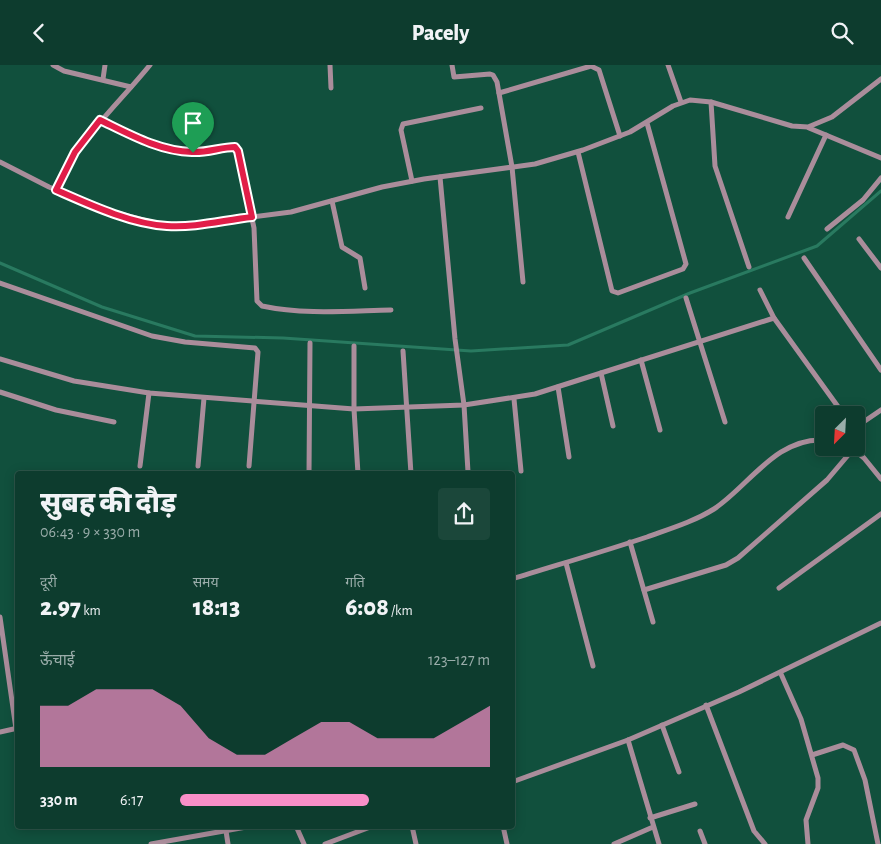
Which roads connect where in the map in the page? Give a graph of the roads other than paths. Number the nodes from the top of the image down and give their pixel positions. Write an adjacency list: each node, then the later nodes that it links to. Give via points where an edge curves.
1 (53, 65): 7 (street, via 64,71)
2 (105, 65): 7 (street)
3 (150, 65): 9 (street)
4 (330, 65): 10 (street)
5 (452, 65): 11 (street, via 452,74 458,78 493,75)
6 (668, 65): 12 (street)
7 (102, 79): 9 (street)
8 (881, 79): 17 (street, via 832,117)
9 (131, 87): 15 (street)
10 (331, 88)
11 (499, 93): 19 (street, via 595,67); 23 (street)
12 (681, 102): 13 (street); 16 (street)
13 (711, 102): 17 (street, via 792,126); 34 (street, via 715,166)
14 (481, 108): 26 (street, via 402,124)
15 (100, 120): 27 (street, via 75,152); 29 (street, via 154,145 174,150 199,152 235,147)
16 (647, 123): 19 (street); 20 (street, via 686,263 683,269 618,293 612,291)
17 (808, 127): 18 (street)
18 (826, 135): 21 (street); 30 (street)
19 (620, 136): 20 (street)
20 (578, 151): 23 (street, via 536,164)
21 (881, 158)
22 (0, 162): 27 (street)
23 (512, 167): 24 (street); 36 (street)
24 (440, 177): 26 (street); 57 (street, via 456,353)
25 (881, 178): 31 (street, via 863,200)
26 (412, 181): 28 (street)
27 (56, 190): 29 (street, via 105,210 166,226)
28 (332, 201): 29 (street); 38 (street, via 342,247 360,258)
29 (252, 217): 41 (street, via 258,301 262,306 307,312)
30 (788, 217)
31 (827, 229)
32 (859, 239): 35 (street)
33 (804, 259): 49 (street)
34 (749, 267)
35 (881, 268)
36 (523, 282)
37 (0, 283): 56 (street, via 152,336 255,348 258,353)
38 (365, 287)
39 (760, 289): 42 (street)
40 (686, 299): 44 (street)
41 (390, 310)
42 (774, 318): 44 (street); 59 (street)
43 (310, 343): 58 (street)
44 (701, 343): 48 (street); 65 (street)
45 (354, 347): 61 (street)
46 (403, 351): 60 (street)
47 (0, 359): 53 (street, via 74,381)
48 (640, 360): 50 (street); 67 (street)
49 (881, 370)
50 (600, 373): 51 (street); 66 (street)
51 (558, 387): 55 (street); 71 (street)
52 (0, 392): 64 (street, via 56,410)
53 (149, 393): 54 (street); 74 (street)
54 (204, 398): 56 (street); 72 (street)
55 (514, 399): 57 (street); 79 (street)
56 (256, 403): 58 (street); 73 (street)
57 (464, 405): 60 (street); 78 (street)
58 (309, 406): 61 (street); 75 (street)
59 (838, 406)
60 (406, 408): 61 (street); 77 (street)
61 (354, 409): 76 (street)
62 (881, 410): 63 (street)
63 (865, 421)
64 (114, 422)
65 (725, 422)
66 (613, 426)
67 (660, 430)
68 (815, 441): 82 (street, via 804,443 772,459 725,501 700,517)
69 (847, 456): 86 (street, via 827,480 738,558 717,568)
70 (861, 456): 80 (street)
71 (569, 457)
72 (198, 466)
73 (249, 466)
74 (140, 467)
75 (309, 471)
76 (358, 471)
77 (411, 471)
78 (468, 471)
79 (522, 471)
80 (881, 479)
81 (881, 514): 85 (street)
82 (630, 542): 83 (street); 86 (street)
83 (566, 563): 84 (street); 90 (street)
84 (515, 578)
85 (779, 588)
86 (644, 590): 88 (street)
87 (0, 617): 93 (street)
88 (653, 622)
89 (881, 623): 91 (street)
90 (593, 666)
91 (781, 674): 92 (street); 98 (street)
92 (706, 705): 94 (street); 121 (street, via 754,831)
93 (15, 715)
94 (662, 725): 97 (street); 99 (street)
95 (15, 728): 96 (street)
96 (0, 732)
97 (628, 740): 100 (street); 102 (street)
98 (812, 755): 122 (street, via 818,788 806,820); 123 (street, via 843,745 854,750 865,780)
99 (679, 772)
100 (515, 782)
101 (695, 804): 102 (street)
102 (650, 819): 103 (street)
103 (653, 827): 118 (street); 119 (street)
104 (236, 829): 109 (street)
105 (297, 829): 115 (street)
106 (366, 829): 111 (street)
107 (413, 829): 117 (street)
108 (504, 829): 112 (street)
109 (226, 831): 113 (street); 114 (street)
110 (700, 831): 120 (street)
111 (338, 841): 116 (street)
112 (507, 843)
113 (151, 844)
114 (228, 844)
115 (304, 844)
116 (325, 844)
117 (416, 844)
118 (614, 844)
119 (659, 844)
120 (705, 844)
121 (765, 844)
122 (808, 844)
123 (878, 844)

